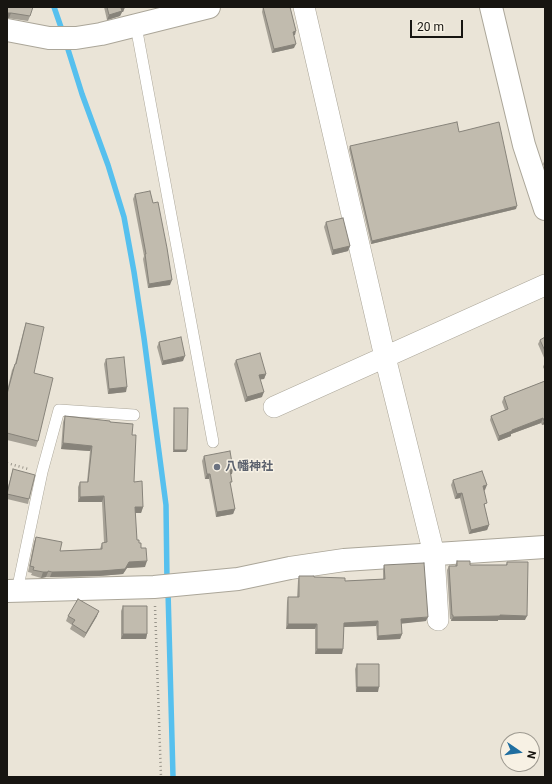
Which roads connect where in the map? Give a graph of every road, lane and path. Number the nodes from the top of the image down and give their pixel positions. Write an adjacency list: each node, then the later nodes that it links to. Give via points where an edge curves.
1 (209, 7): 4 (street)
2 (304, 7): 8 (street)
3 (491, 7): 6 (street, via 524,145)
4 (136, 26): 5 (street, via 76,38 49,38); 11 (lane)
5 (7, 30)
6 (545, 209)
7 (545, 285): 8 (street)
8 (385, 357): 9 (street); 15 (street)
9 (274, 407)
10 (134, 415): 13 (lane, via 59,410)
11 (213, 442)
12 (7, 463): 13 (path)
13 (42, 472): 17 (lane)
14 (545, 547): 15 (street)
15 (434, 554): 16 (street, via 344,560 238,579); 18 (street)
16 (154, 587): 17 (street); 19 (path)
17 (12, 591)
18 (438, 620)
19 (161, 777)

